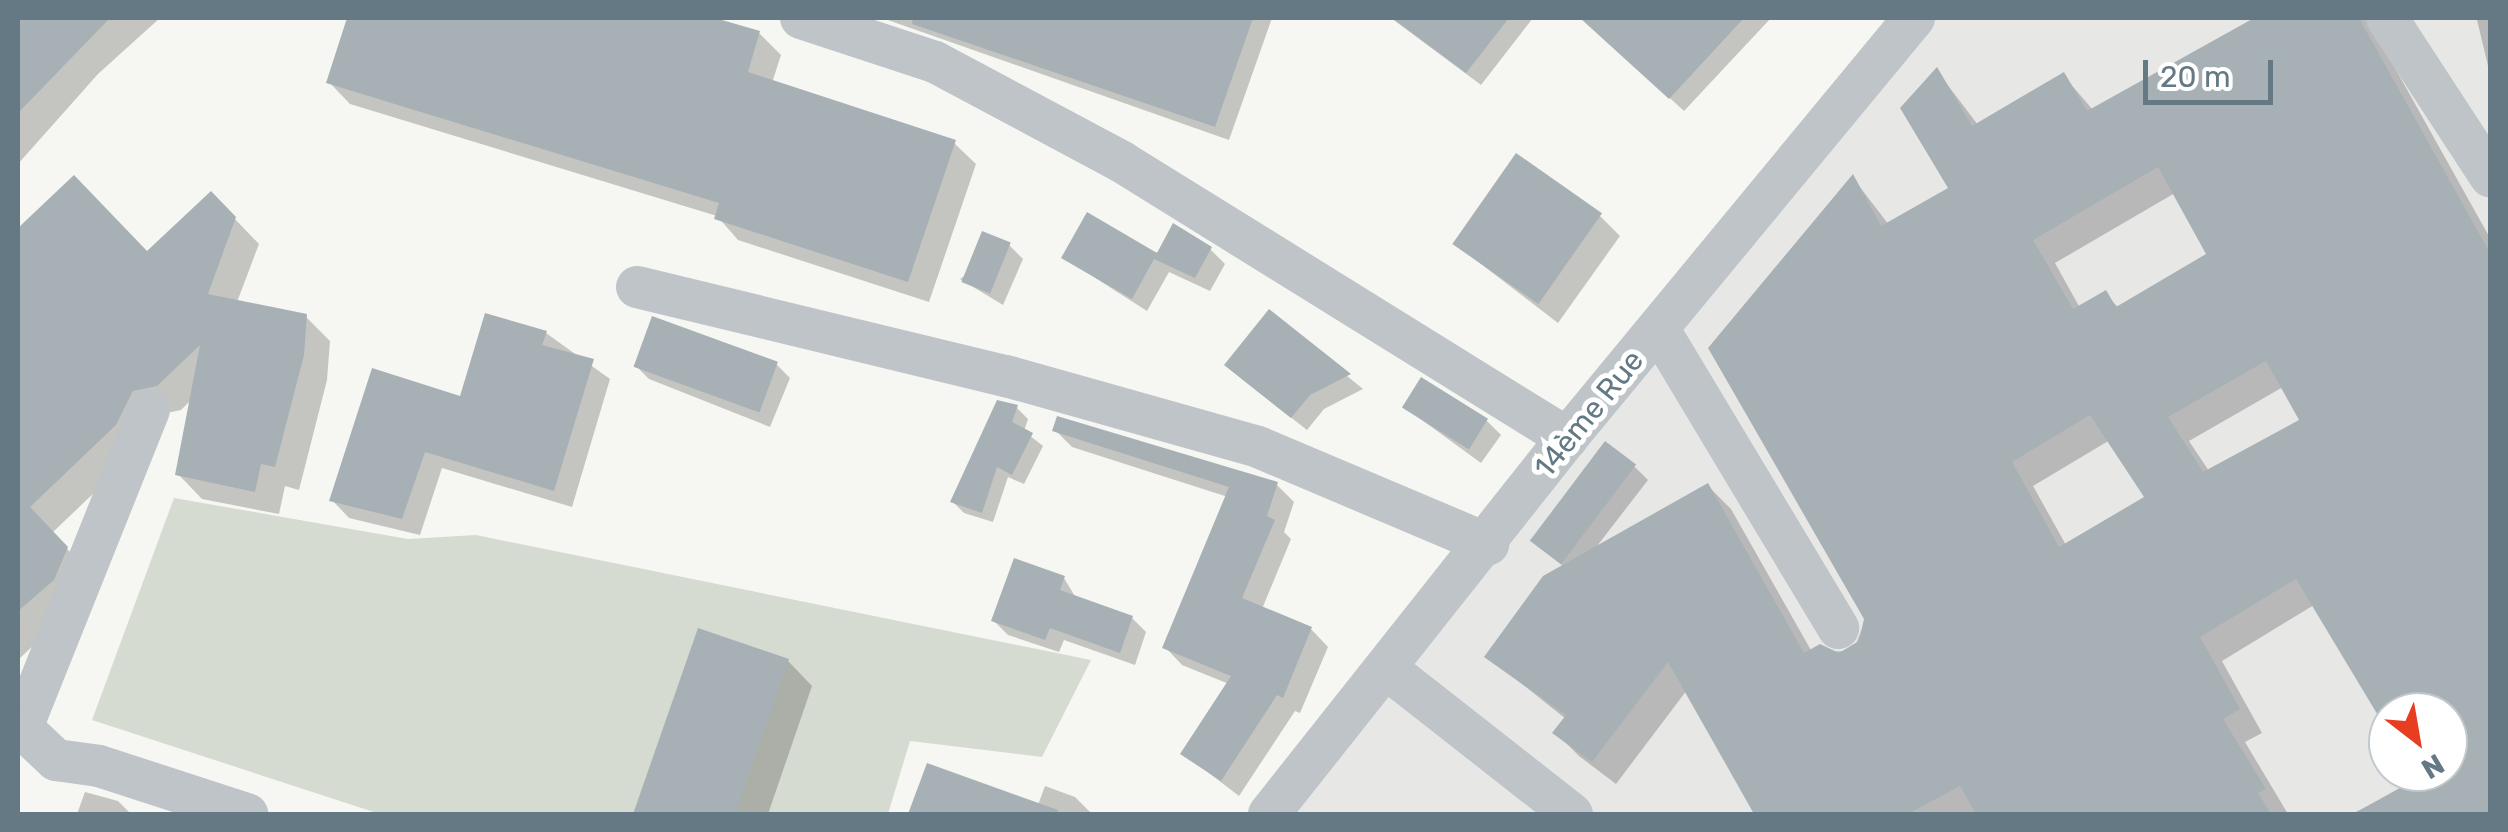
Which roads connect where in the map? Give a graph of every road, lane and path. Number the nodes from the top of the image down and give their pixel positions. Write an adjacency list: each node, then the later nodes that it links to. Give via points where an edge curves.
1 (801, 18): 8 (street, via 935,62 1122,162)
2 (1914, 18): 6 (street, 14ème Rue)
3 (2388, 18): 4 (street)
4 (2490, 176)
5 (637, 287): 9 (street, via 1006,376 1258,447)
6 (1658, 328): 8 (street, 14ème Rue); 10 (street)
7 (149, 410): 12 (street, via 22,728 56,760 99,766)
8 (1566, 438): 9 (street, 14ème Rue)
9 (1488, 544): 11 (street, 14ème Rue)
10 (1838, 628)
11 (1387, 669): 13 (street, 14ème Rue); 14 (street)
12 (248, 814)
13 (1269, 814)
14 (1572, 814)

